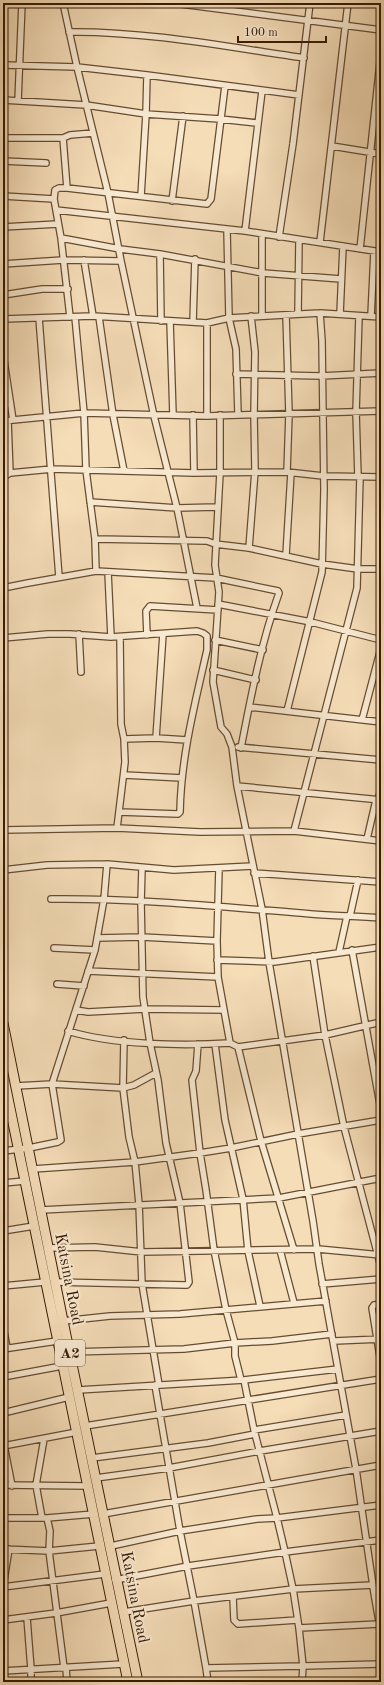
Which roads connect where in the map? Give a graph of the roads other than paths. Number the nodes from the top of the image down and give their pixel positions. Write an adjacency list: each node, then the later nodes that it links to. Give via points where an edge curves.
1 (22, 3): 13 (street)
2 (63, 3): 9 (street)
3 (173, 3): 6 (street)
4 (310, 3): 6 (street)
5 (348, 3): 7 (street)
6 (308, 20): 7 (street); 11 (street)
7 (345, 25): 8 (street); 29 (street)
8 (381, 30)
9 (69, 32): 11 (street, via 161,38); 14 (street)
10 (381, 52): 30 (street)
11 (304, 58): 18 (street)
12 (3, 65): 13 (street)
13 (19, 65): 14 (street); 20 (street)
14 (76, 67): 15 (street); 21 (street)
15 (147, 75): 16 (street); 22 (street)
16 (225, 86): 17 (street); 24 (street)
17 (262, 91): 18 (street); 25 (street)
18 (299, 95): 47 (street)
19 (3, 100): 20 (street)
20 (18, 101): 21 (street)
21 (86, 105): 22 (street); 26 (street)
22 (146, 114): 23 (street); 37 (street)
23 (183, 116): 24 (street); 39 (street)
24 (220, 119): 25 (street); 39 (street, via 211,200 207,204)
25 (257, 123): 45 (street)
26 (94, 133): 28 (street); 35 (street)
27 (3, 138): 28 (street)
28 (63, 138): 34 (street)
29 (332, 146): 30 (street); 50 (street)
30 (370, 153): 31 (street); 52 (street)
31 (381, 154)
32 (3, 161): 33 (street)
33 (46, 163)
34 (67, 188): 35 (street); 38 (street, via 55,190)
35 (108, 193): 37 (street); 41 (street)
36 (3, 196): 38 (street)
37 (141, 196): 39 (street)
38 (54, 199): 40 (street)
39 (172, 201)
40 (56, 210): 41 (street); 42 (street)
41 (112, 216): 44 (street); 53 (street)
42 (58, 224): 43 (street); 48 (street)
43 (3, 227)
44 (227, 230): 45 (street); 62 (street)
45 (245, 231): 46 (street)
46 (262, 234): 47 (street); 63 (street)
47 (278, 237): 49 (street)
48 (61, 238): 53 (street); 57 (street)
49 (299, 240): 50 (street); 64 (street)
50 (320, 242): 51 (street)
51 (343, 246): 52 (street); 65 (street)
52 (360, 248): 54 (street)
53 (120, 249): 56 (street); 60 (street)
54 (374, 251): 55 (street); 76 (street)
55 (381, 252)
56 (160, 254): 59 (street); 83 (street)
57 (63, 260): 58 (street); 61 (street); 66 (street)
58 (84, 260): 60 (street); 72 (street)
59 (195, 260): 62 (street); 85 (street)
60 (121, 261): 82 (street)
61 (3, 264)
62 (227, 266): 63 (street); 80 (street)
63 (263, 273): 64 (street); 74 (street)
64 (298, 276): 65 (street); 69 (street)
65 (340, 279): 70 (street)
66 (68, 289): 67 (street); 77 (street)
67 (3, 294)
68 (320, 313): 69 (street); 70 (street); 93 (street)
69 (298, 314): 71 (street)
70 (340, 314): 75 (street)
71 (286, 315): 74 (street); 92 (street)
72 (96, 316): 77 (street); 82 (street); 98 (street)
73 (251, 316): 74 (street); 80 (street); 90 (street)
74 (262, 316)
75 (359, 316): 76 (street); 91 (street)
76 (371, 316): 78 (street)
77 (73, 317): 79 (street); 96 (street)
78 (381, 317)
79 (39, 318): 81 (street); 105 (street)
80 (230, 318): 86 (street); 89 (street, via 236,349)
81 (3, 319)
82 (134, 319): 83 (street); 106 (street)
83 (161, 321): 84 (street)
84 (170, 321): 85 (street); 101 (street)
85 (193, 322): 86 (street)
86 (208, 323): 107 (street)
87 (3, 354): 108 (street)
88 (381, 373): 91 (street)
89 (236, 374): 90 (street); 99 (street)
90 (255, 375): 92 (street); 104 (street)
91 (356, 375): 93 (street); 95 (street)
92 (288, 376): 93 (street); 100 (street)
93 (321, 376): 97 (street)
94 (381, 411): 95 (street)
95 (356, 412): 97 (street); 120 (street)
96 (84, 413): 98 (street); 105 (street); 110 (street)
97 (322, 413): 100 (street); 118 (street)
98 (114, 414): 106 (street); 111 (street)
99 (238, 414): 103 (street); 104 (street)
100 (289, 414): 104 (street); 114 (street)
101 (173, 415): 102 (street); 106 (street)
102 (193, 415): 107 (street); 116 (street)
103 (220, 415): 107 (street); 117 (street)
104 (254, 415): 112 (street)
105 (48, 416): 108 (street); 109 (street)
106 (154, 416): 113 (street)
107 (207, 416)
108 (8, 421): 115 (street)
109 (52, 469): 110 (street); 115 (street); 136 (street)
110 (86, 470): 111 (street); 122 (street)
111 (124, 471): 113 (street)
112 (255, 471): 114 (street); 117 (street); 128 (street)
113 (169, 472): 116 (street); 124 (street)
114 (289, 472): 118 (street); 129 (street)
115 (10, 473): 119 (street)
116 (194, 473): 117 (street)
117 (220, 473): 123 (street)
118 (323, 476): 120 (street); 130 (street)
119 (3, 477)
120 (359, 477): 121 (street); 131 (street)
121 (381, 477)
122 (90, 502): 124 (street); 125 (street)
123 (217, 507): 124 (street); 127 (street)
124 (177, 508): 126 (street)
125 (95, 539): 126 (street); 133 (street)
126 (183, 540): 127 (street); 135 (street)
127 (215, 544): 128 (street); 137 (street)
128 (249, 548): 129 (street)
129 (286, 555): 130 (street)
130 (322, 564): 131 (street); 142 (street)
131 (358, 569): 132 (street); 143 (street, via 355,602)
132 (381, 569)
133 (96, 571): 134 (street); 136 (street)
134 (108, 572): 135 (street); 147 (street)
135 (190, 576): 137 (street); 140 (street)
136 (59, 577): 138 (street)
137 (216, 578): 139 (street, via 219,592); 141 (street, via 278,591)
138 (3, 588)
139 (218, 607): 140 (street); 141 (street); 150 (street)
140 (197, 608): 146 (street, via 150,606 146,611)
141 (272, 614): 142 (street); 153 (street)
142 (311, 622): 143 (street); 158 (street)
143 (345, 631): 151 (street); 159 (street)
144 (79, 634): 147 (street); 149 (street); 155 (street)
145 (163, 634): 146 (street); 162 (street); 164 (street, via 197,631 207,636 207,650)
146 (147, 635): 148 (street)
147 (111, 637): 148 (street)
148 (120, 637): 163 (street, via 121,724)
149 (3, 638)
150 (215, 640): 153 (street); 154 (street)
151 (381, 640)
152 (381, 648): 160 (street)
153 (262, 650): 156 (street)
154 (213, 670): 156 (street); 165 (street, via 221,727)
155 (81, 672)
156 (256, 680): 157 (street)
157 (249, 707): 158 (street); 166 (street)
158 (287, 711): 159 (street)
159 (324, 716): 160 (street); 167 (street)
160 (362, 720): 161 (street)
161 (381, 722)
162 (156, 738): 163 (street); 164 (street)
163 (124, 739): 169 (street)
164 (187, 740): 170 (street)
165 (232, 747): 166 (street); 171 (street)
166 (241, 748): 167 (street)
167 (315, 754): 168 (street); 173 (street)
168 (381, 760)
169 (124, 775): 170 (street); 175 (street)
170 (182, 778): 175 (street, via 179,813)
171 (237, 786): 173 (street); 179 (street)
172 (381, 790): 174 (street)
173 (305, 793): 174 (street); 178 (street)
174 (379, 800): 180 (street)
175 (119, 812): 176 (street)
176 (117, 828): 177 (street); 179 (street)
177 (3, 830)
178 (294, 831): 179 (street); 180 (street)
179 (247, 833): 183 (street)
180 (367, 839): 181 (street)
181 (381, 841)
182 (107, 864): 184 (street); 186 (street, via 47,865); 191 (street)
183 (253, 866): 185 (street); 187 (street)
184 (142, 868): 185 (street); 192 (street)
185 (219, 868): 193 (street)
186 (3, 870)
187 (254, 873): 188 (street); 194 (street)
188 (358, 880): 189 (street); 195 (street)
189 (381, 882)
190 (51, 899): 191 (street)
191 (104, 899): 192 (street); 198 (street)
192 (141, 902): 193 (street); 197 (street)
193 (217, 907): 194 (street); 199 (street)
194 (262, 909): 195 (street); 207 (street)
195 (349, 916): 196 (street); 204 (street)
196 (381, 918)
197 (142, 937): 198 (street); 199 (street); 209 (street)
198 (97, 938): 202 (street)
199 (217, 941): 206 (street)
200 (381, 947): 203 (street)
201 (54, 948): 202 (street)
202 (95, 950): 208 (street)
203 (352, 950): 204 (street); 218 (street)
204 (339, 952): 205 (street)
205 (313, 956): 207 (street); 220 (street)
206 (217, 960): 207 (street); 210 (street)
207 (269, 962): 222 (street)
208 (88, 971): 209 (street); 212 (street)
209 (142, 972): 210 (street); 213 (street)
210 (218, 977): 215 (street)
211 (57, 984): 212 (street)
212 (84, 986): 214 (street)
213 (144, 1009): 214 (street, via 88,1012); 215 (street); 223 (street)
214 (76, 1010): 219 (street)
215 (224, 1010): 224 (street)
216 (381, 1022): 218 (street)
217 (3, 1023): 231 (highway, Katsina Road / A2)
218 (365, 1025): 220 (street); 234 (street)
219 (68, 1031): 221 (street); 230 (street)
220 (325, 1035): 222 (street); 236 (street)
221 (124, 1040): 223 (street); 232 (street)
222 (282, 1040): 227 (street); 237 (street)
223 (150, 1043): 225 (street); 229 (street)
224 (230, 1043): 226 (street); 227 (street)
225 (198, 1044): 226 (street); 243 (street, via 196,1071 192,1080)
226 (215, 1044): 240 (street)
227 (238, 1047): 238 (street)
228 (3, 1074): 233 (highway, Katsina Road / A2)
229 (156, 1074): 232 (street); 244 (street)
230 (52, 1084): 231 (street); 232 (street); 239 (street, via 61,1140)
231 (16, 1086): 239 (highway, Katsina Road / A2)
232 (123, 1088): 245 (street)
233 (7, 1107): 241 (highway, Katsina Road / A2)
234 (381, 1110)
235 (381, 1120): 236 (street)
236 (344, 1127): 237 (street); 249 (street)
237 (298, 1134): 238 (street); 251 (street)
238 (261, 1140): 240 (street); 252 (street)
239 (28, 1148): 241 (street); 246 (highway, Katsina Road / A2)
240 (231, 1148): 243 (street); 253 (street)
241 (18, 1149): 242 (street); 248 (highway, Katsina Road / A2)
242 (3, 1151)
243 (200, 1153): 244 (street); 254 (street)
244 (169, 1157): 245 (street); 255 (street)
245 (135, 1162): 246 (street); 256 (street)
246 (33, 1169): 257 (highway, Katsina Road / A2)
247 (381, 1178): 249 (street)
248 (24, 1181): 250 (street); 258 (highway, Katsina Road / A2)
249 (358, 1182): 251 (street); 268 (street)
250 (3, 1183)
251 (308, 1192): 252 (street); 261 (street)
252 (279, 1198): 253 (street); 264 (street)
253 (243, 1199): 254 (street); 266 (street)
254 (207, 1202): 255 (street); 262 (street)
255 (180, 1203): 256 (street); 265 (street)
256 (139, 1204): 257 (street); 267 (street)
257 (41, 1210): 260 (highway, Katsina Road / A2)
258 (34, 1226): 259 (street); 271 (highway, Katsina Road / A2)
259 (3, 1231)
260 (48, 1248): 267 (street); 272 (highway, Katsina Road / A2)
261 (318, 1249): 264 (street); 268 (street); 274 (street)
262 (214, 1250): 265 (street); 266 (street); 280 (street)
263 (280, 1250): 264 (street); 266 (street); 277 (street)
264 (294, 1250)
265 (185, 1251): 267 (street); 273 (street, via 189,1282 187,1285)
266 (248, 1251): 279 (street)
267 (142, 1252): 273 (street)
268 (380, 1255): 269 (street)
269 (381, 1267)
270 (381, 1279): 274 (street)
271 (45, 1282): 275 (street); 286 (highway, Katsina Road / A2)
272 (55, 1282): 273 (street); 282 (highway, Katsina Road / A2)
273 (142, 1284): 281 (street)
274 (322, 1284): 276 (street)
275 (3, 1286)
276 (326, 1301): 277 (street); 284 (street)
277 (294, 1303): 279 (street)
278 (381, 1304): 285 (street, via 372,1308)
279 (260, 1306): 280 (street)
280 (226, 1310): 281 (street); 288 (street)
281 (146, 1315): 282 (street); 290 (street)
282 (63, 1321): 291 (highway, Katsina Road / A2)
283 (3, 1326): 289 (street)
284 (332, 1334): 287 (street); 288 (street)
285 (380, 1339): 287 (street); 292 (street)
286 (57, 1341): 289 (street); 293 (highway, Katsina Road / A2)
287 (334, 1341): 294 (street)
288 (235, 1343): 290 (street, via 184,1349); 297 (street, via 235,1356)
289 (5, 1349)
290 (153, 1349): 291 (street); 298 (street)
291 (70, 1352): 300 (highway, Katsina Road / A2)
292 (381, 1363)
293 (62, 1366): 295 (street); 301 (highway, Katsina Road / A2)
294 (338, 1370): 297 (street); 299 (street)
295 (3, 1377)
296 (381, 1379): 299 (street)
297 (243, 1380): 298 (street); 302 (street)
298 (157, 1385): 300 (street); 304 (street)
299 (341, 1385): 302 (street); 305 (street)
300 (78, 1390): 306 (highway, Katsina Road / A2)
301 (70, 1397): 303 (street); 308 (highway, Katsina Road / A2)
302 (248, 1400): 304 (street); 309 (street)
303 (3, 1413)
304 (159, 1414): 306 (street); 313 (street)
305 (346, 1415): 309 (street); 310 (street)
306 (85, 1426): 315 (highway, Katsina Road / A2)
307 (381, 1431): 310 (street)
308 (76, 1432): 311 (street); 323 (highway, Katsina Road / A2)
309 (255, 1432): 313 (street, via 208,1443); 314 (street)
310 (349, 1436): 314 (street); 318 (street)
311 (44, 1439): 312 (street); 320 (street)
312 (4, 1444): 322 (street)
313 (165, 1448): 315 (street); 317 (street)
314 (260, 1451): 317 (street); 324 (street)
315 (92, 1458): 319 (highway, Katsina Road / A2)
316 (381, 1465): 318 (street)
317 (169, 1468): 319 (street); 325 (street)
318 (356, 1469): 324 (street); 327 (street)
319 (96, 1478): 329 (highway, Katsina Road / A2)
320 (36, 1485): 322 (street); 323 (street); 331 (street)
321 (3, 1486): 322 (street)
322 (12, 1486)
323 (87, 1486): 328 (highway, Katsina Road / A2)
324 (269, 1486): 325 (street); 332 (street)
325 (174, 1501): 329 (street); 333 (street)
326 (381, 1505): 327 (street)
327 (362, 1507): 332 (street); 335 (street)
328 (94, 1514): 331 (street); 336 (highway, Katsina Road / A2)
329 (103, 1514): 337 (highway, Katsina Road / A2)
330 (3, 1518): 331 (street)
331 (44, 1518): 339 (street, via 50,1531)
332 (277, 1518): 333 (street); 340 (street)
333 (180, 1531): 337 (street); 341 (street)
334 (381, 1540): 335 (street)
335 (367, 1542): 340 (street); 345 (street)
336 (99, 1546): 339 (street); 342 (highway, Katsina Road / A2)
337 (110, 1546): 343 (highway, Katsina Road / A2)
338 (6, 1549): 339 (street); 344 (street, via 3,1587)
339 (49, 1551): 344 (street)
340 (285, 1552): 341 (street); 346 (street)
341 (188, 1566): 343 (street); 350 (street)
342 (106, 1578): 343 (street); 344 (street); 351 (highway, Katsina Road / A2)
343 (117, 1580): 352 (highway, Katsina Road / A2)
344 (52, 1581): 353 (street)
345 (373, 1585): 346 (street); 348 (street)
346 (293, 1589): 349 (street); 356 (street)
347 (381, 1592): 348 (street)
348 (374, 1593): 357 (street)
349 (233, 1597): 350 (street); 356 (street, via 234,1620 238,1624)
350 (194, 1601): 352 (street); 364 (street)
351 (111, 1603): 353 (street); 360 (highway, Katsina Road / A2)
352 (124, 1612): 370 (highway, Katsina Road / A2)
353 (56, 1613): 354 (street); 363 (street)
354 (27, 1618): 355 (street); 365 (street)
355 (3, 1620)
356 (297, 1620): 358 (street)
357 (379, 1624): 358 (street); 359 (street)
358 (299, 1628): 362 (street)
359 (381, 1633)
360 (123, 1664): 363 (street); 369 (highway, Katsina Road / A2)
361 (381, 1664): 362 (street)
362 (303, 1666): 364 (street); 372 (street)
363 (65, 1668): 365 (street); 368 (street)
364 (206, 1668): 371 (street)
365 (31, 1669): 366 (street); 367 (street)
366 (3, 1671)
367 (31, 1682)
368 (67, 1682)
369 (128, 1682)
370 (138, 1682)
371 (208, 1682)
372 (302, 1682)

